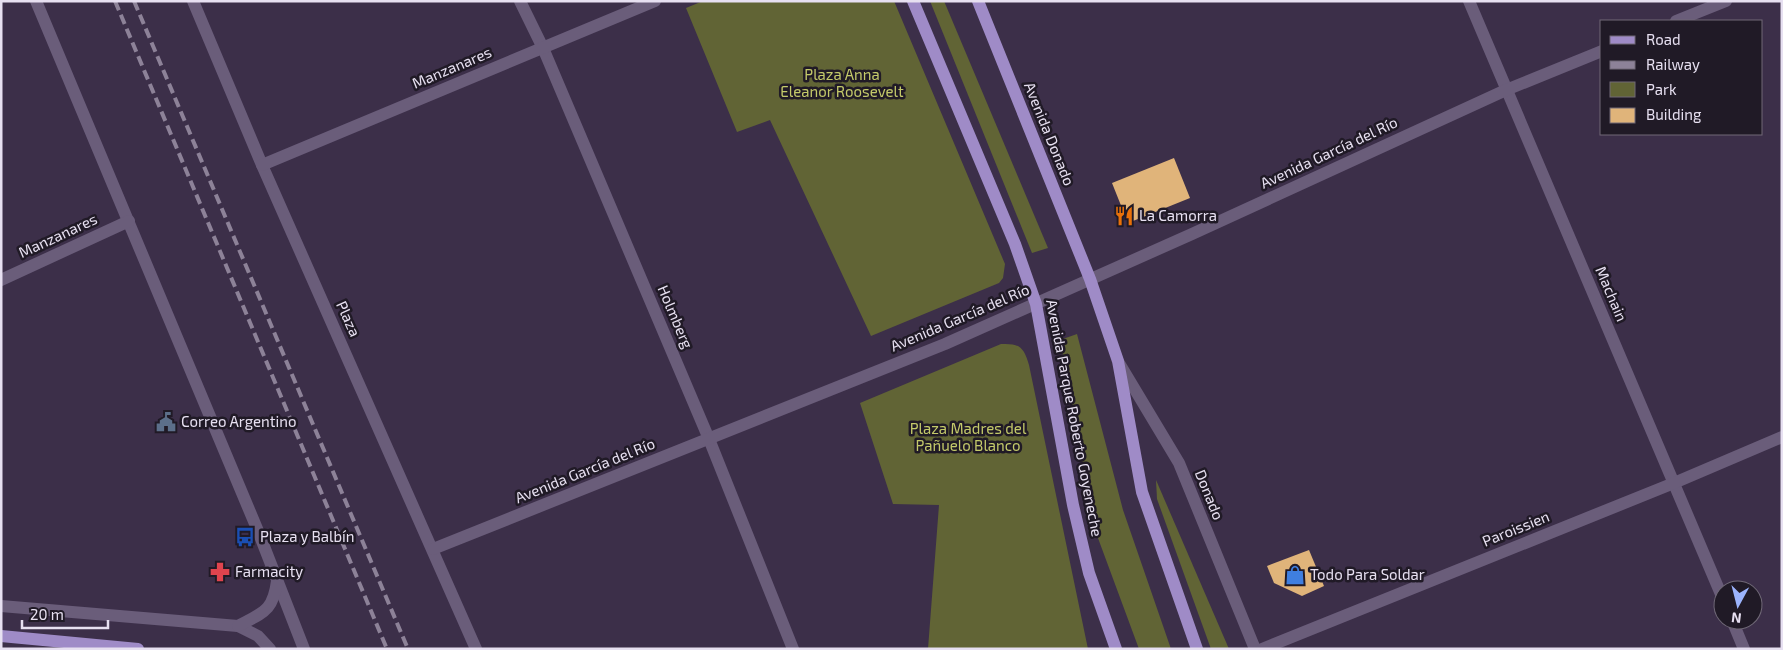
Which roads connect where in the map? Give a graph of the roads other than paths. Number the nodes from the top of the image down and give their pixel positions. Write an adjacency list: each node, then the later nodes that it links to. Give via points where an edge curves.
1 (36, 1): 14 (street)
2 (193, 1): 13 (street, Plaza)
3 (520, 1): 10 (street, Holmberg)
4 (655, 1): 10 (street, Manzanares)
5 (913, 1): 17 (main road, Avenida Parque Roberto Goyeneche, via 1015,244)
6 (978, 1): 15 (main road, Avenida Donado)
7 (1469, 1): 12 (street, Machain)
8 (1726, 1): 9 (street)
9 (1678, 20)
10 (543, 48): 13 (street, Manzanares); 20 (street, Holmberg)
11 (1600, 52): 12 (street, Avenida García del Río)
12 (1506, 90): 15 (street, Avenida García del Río); 21 (street, Machain)
13 (262, 165): 22 (street, Plaza)
14 (129, 221): 16 (street, Manzanares); 24 (street)
15 (1090, 279): 17 (street, Avenida García del Río); 18 (main road)
16 (1, 280)
17 (1036, 304): 20 (street, Avenida García del Río); 34 (main road, Avenida Parque Roberto Goyeneche, via 1073,505 1089,573)
18 (1118, 361): 35 (main road, via 1142,492); 36 (street, Donado, via 1179,463)
19 (1782, 437): 21 (street, Paroissien)
20 (709, 439): 22 (street, Avenida García del Río); 33 (street, Holmberg)
21 (1674, 483): 23 (street, Machain); 37 (street, Paroissien)
22 (433, 549): 32 (street, Plaza)
23 (1715, 580)
24 (277, 581): 26 (street, via 275,598 264,612); 31 (street)
25 (1, 606): 26 (street)
26 (238, 626): 30 (street, via 258,636)
27 (1736, 630): 38 (street)
28 (1, 636): 29 (main road)
29 (138, 649)
30 (270, 649)
31 (304, 649)
32 (476, 649)
33 (793, 649)
34 (1116, 649)
35 (1197, 649)
36 (1255, 649)
37 (1262, 649)
38 (1744, 649)

